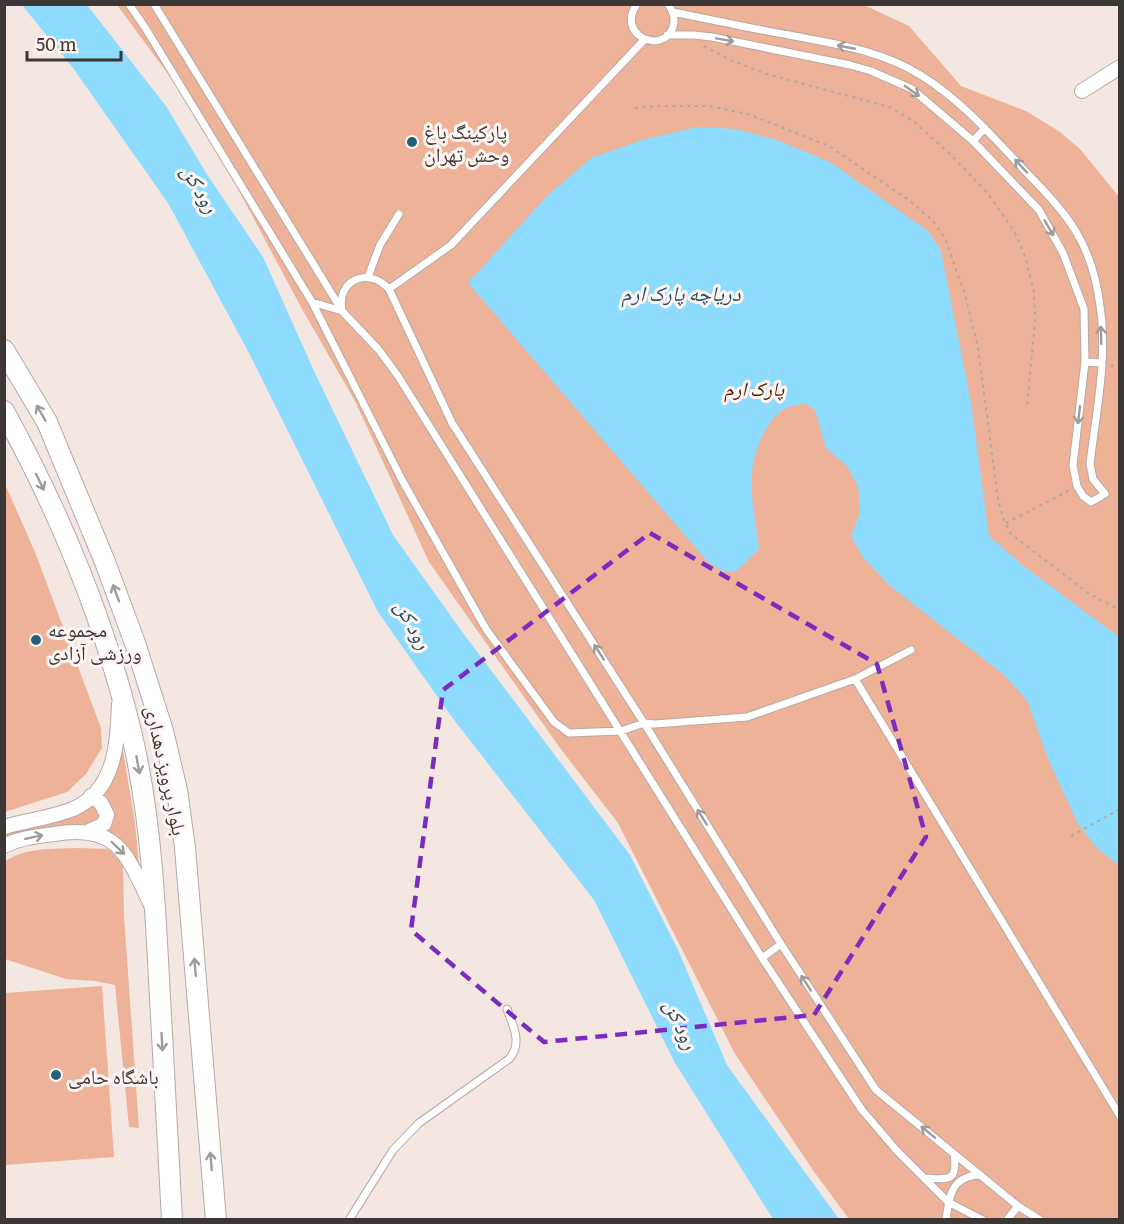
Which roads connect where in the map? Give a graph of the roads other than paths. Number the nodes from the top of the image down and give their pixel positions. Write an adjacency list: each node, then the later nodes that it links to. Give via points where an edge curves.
1 (129, 4): 16 (lane)
2 (154, 4): 17 (lane)
3 (626, 4): 5 (lane)
4 (668, 4): 6 (lane)
5 (635, 7): 8 (lane, via 633,29)
6 (673, 12): 7 (lane, via 674,25); 11 (lane, one-way to 6, via 921,74 888,58)
7 (667, 35): 8 (lane, via 657,40); 12 (lane, one-way to 12, via 694,35 871,71 912,89)
8 (645, 39): 15 (lane, via 451,245)
9 (1119, 67): 10 (street)
10 (1082, 91)
11 (985, 128): 12 (lane); 20 (lane, one-way to 11, via 1101,306 1083,243 1060,207)
12 (973, 141): 19 (lane, one-way to 19, via 1039,210 1064,253 1084,309)
13 (399, 214): 14 (lane, via 380,245)
14 (368, 277): 15 (lane); 17 (lane, via 359,278 346,288)
15 (389, 290): 25 (lane, one-way to 15, via 452,423)
16 (312, 302): 17 (lane); 26 (lane, via 402,480 486,629 554,722 569,734)
17 (342, 311): 26 (lane, via 398,376)
18 (4, 350): 42 (main road, بلوار پرویز دهداری, one-way to 18, via 185,848 163,730 105,562 46,422)
19 (1085, 362): 20 (lane); 20 (lane, one-way to 20, via 1073,465 1077,486 1091,502 1105,494 1093,478 1090,464)
20 (1102, 363)
21 (4, 411): 24 (main road, بلوار پرویز دهداری, one-way to 24, via 79,568)
22 (911, 650): 23 (lane)
23 (855, 679): 25 (lane, via 747,717); 35 (lane)
24 (120, 687): 27 (street, via 114,759); 31 (main road, بلوار پرویز دهداری, one-way to 31, via 145,807)
25 (644, 723): 26 (lane); 32 (lane, one-way to 25)
26 (621, 731): 33 (lane)
27 (91, 796): 28 (street, via 60,813); 29 (street, via 101,802 107,814 104,824)
28 (4, 827)
29 (89, 831): 30 (street, one-way to 29, via 31,837); 31 (street, one-way to 31, via 111,841 127,857)
30 (4, 846)
31 (155, 914): 41 (main road, بلوار پرویز دهداری, one-way to 41)
32 (781, 944): 33 (lane); 36 (lane, one-way to 32, via 876,1090)
33 (762, 958): 38 (lane, via 862,1110)
34 (507, 1009): 43 (lane, via 516,1034 514,1053 419,1123 393,1150)
35 (1119, 1116)
36 (954, 1154): 37 (lane); 38 (lane, via 956,1169 952,1175 947,1179)
37 (980, 1175): 39 (lane, via 958,1181); 40 (lane)
38 (925, 1178): 39 (lane)
39 (948, 1202): 44 (lane); 45 (lane)
40 (1018, 1206): 46 (lane); 47 (lane)
41 (172, 1220)
42 (216, 1220)
43 (349, 1220)
44 (946, 1220)
45 (983, 1220)
46 (1007, 1220)
47 (1040, 1220)

